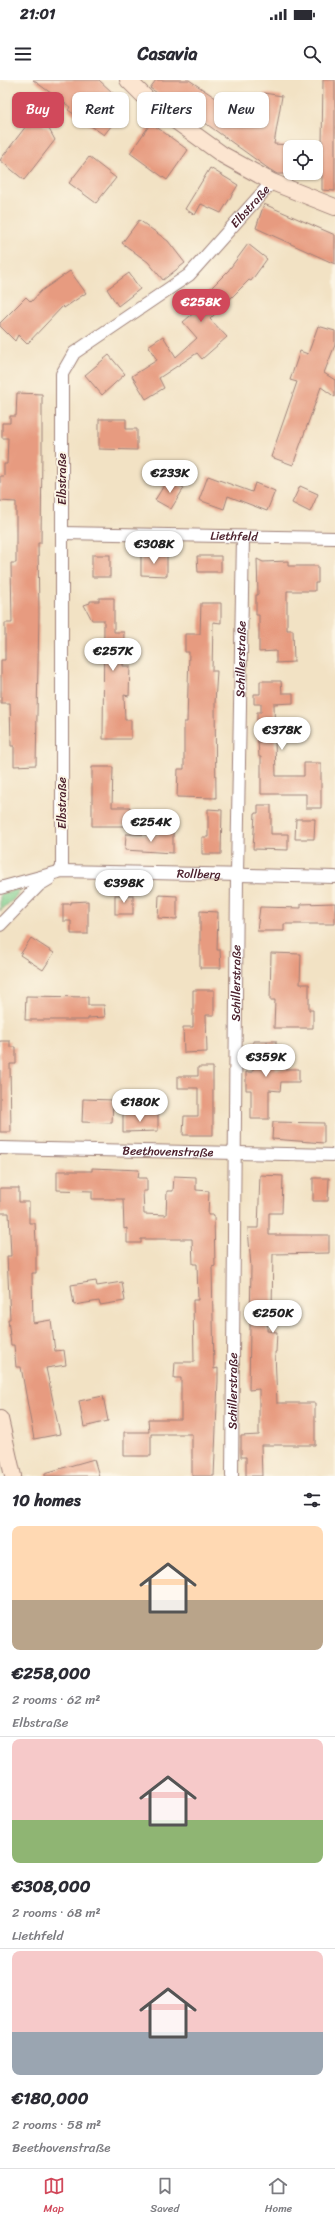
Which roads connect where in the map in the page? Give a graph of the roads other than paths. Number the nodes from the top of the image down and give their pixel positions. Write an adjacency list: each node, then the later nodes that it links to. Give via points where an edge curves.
1 (128, 80): 2 (street, via 152,103 223,155)
2 (272, 182): 3 (street); 4 (street, Elbstraße, via 189,275 74,353 62,374)
3 (335, 207)
4 (62, 533): 5 (street, Liethfeld); 7 (street, Elbstraße)
5 (243, 537): 6 (street, Liethfeld); 8 (street, Schillerstraße)
6 (335, 538)
7 (62, 871): 8 (street, Rollberg); 10 (street); 11 (street, via 39,885)
8 (237, 875): 9 (street, Rollberg); 13 (street, Schillerstraße)
9 (335, 877)
10 (0, 888)
11 (0, 925)
12 (0, 1148): 13 (street, Beethovenstraße)
13 (235, 1152): 14 (street, Beethovenstraße); 17 (street, Schillerstraße)
14 (335, 1155)
15 (0, 1419): 16 (street)
16 (13, 1476)
17 (232, 1476)

